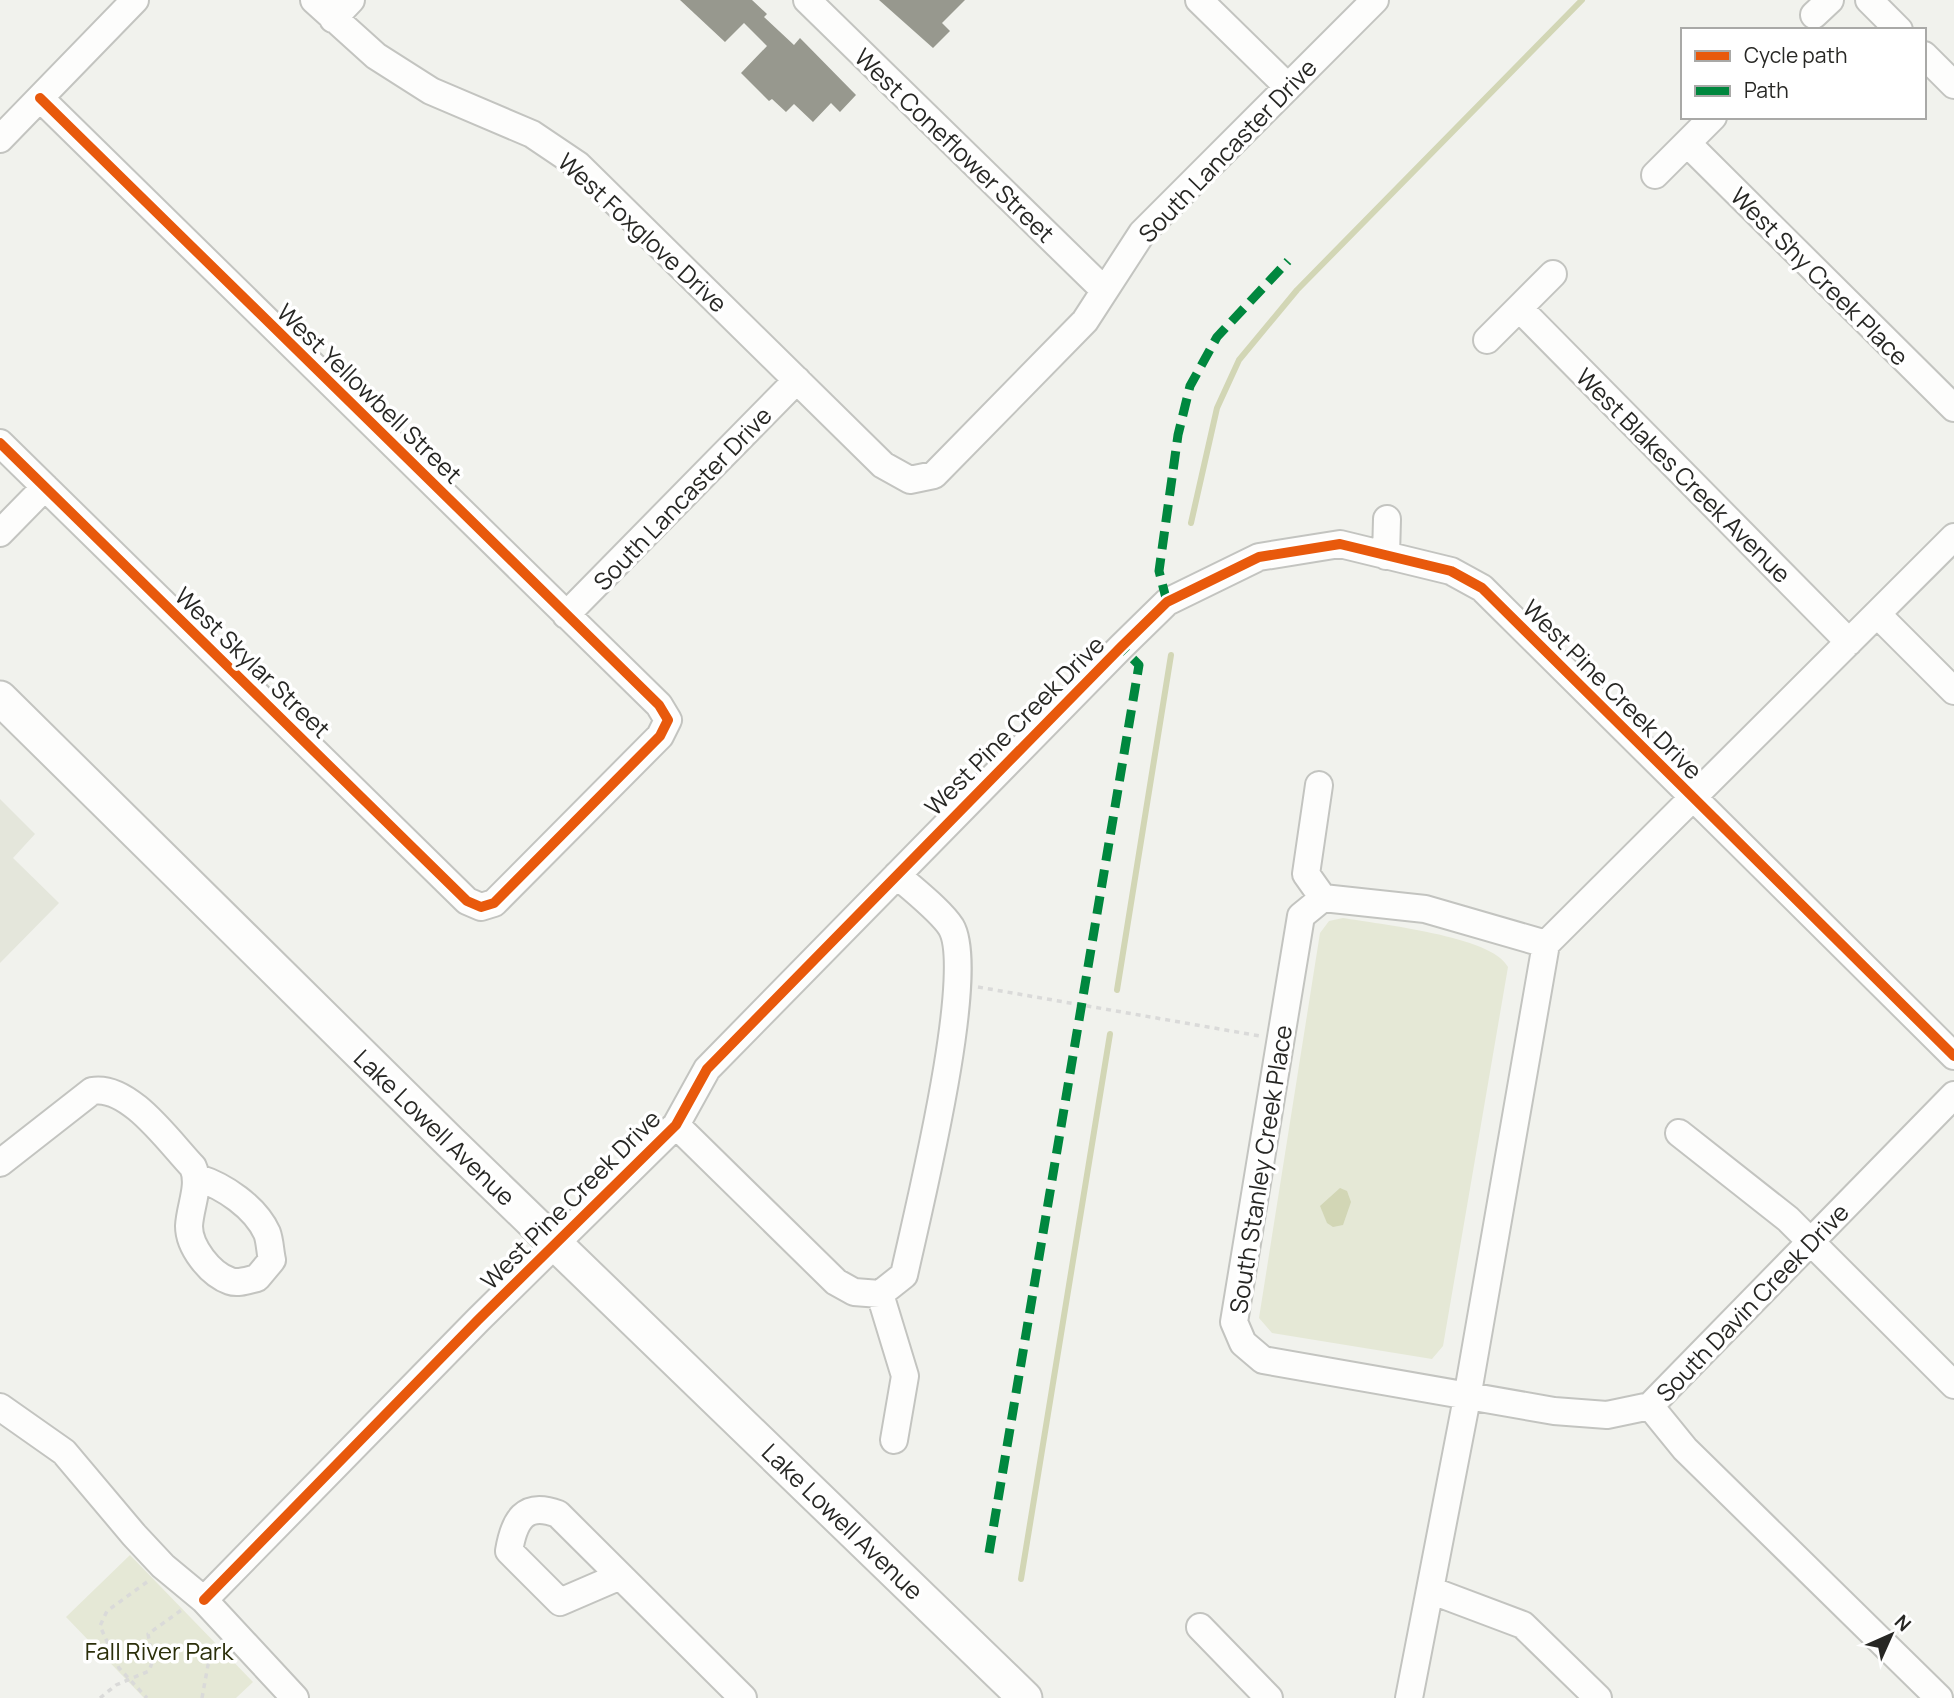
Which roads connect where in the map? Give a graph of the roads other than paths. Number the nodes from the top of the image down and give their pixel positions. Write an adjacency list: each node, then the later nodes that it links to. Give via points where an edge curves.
1 (135, 0): 12 (street)
2 (314, 0): 7 (street, West Foxglove Drive)
3 (807, 0): 18 (street, West Coneflower Street)
4 (1199, 0): 11 (street)
5 (1375, 0): 11 (street, South Lancaster Drive)
6 (1869, 0): 8 (street)
7 (342, 9): 21 (street, West Foxglove Drive, via 376,57 431,91 532,134 579,165)
8 (1897, 28)
9 (1926, 57): 10 (street)
10 (1954, 85)
11 (1287, 87): 18 (street, South Lancaster Drive, via 1142,233)
12 (40, 98): 14 (street); 31 (street, West Yellowbell Street)
13 (1711, 119): 15 (street)
14 (0, 139)
15 (1687, 144): 16 (street); 22 (street, West Shy Creek Place)
16 (1655, 175)
17 (1552, 274): 19 (street)
18 (1104, 290): 24 (street, South Lancaster Drive, via 1084,321 934,475)
19 (1519, 308): 20 (street); 32 (street, West Blakes Creek Avenue)
20 (1487, 340)
21 (797, 380): 24 (street, West Foxglove Drive, via 883,464); 31 (street, South Lancaster Drive)
22 (1954, 408)
23 (0, 443): 25 (street, West Skylar Street)
24 (910, 480)
25 (46, 488): 27 (street); 35 (street, West Skylar Street, via 467,901 481,907 494,903 660,736)
26 (1387, 519): 29 (street)
27 (0, 533)
28 (1954, 537): 30 (street)
29 (1386, 556): 37 (street, West Pine Creek Drive, via 1451,571 1482,588); 38 (street, West Pine Creek Drive, via 1340,544 1259,557 1167,602)
30 (1877, 614): 32 (street); 33 (street)
31 (566, 615): 35 (street, West Yellowbell Street, via 659,705)
32 (1849, 642): 37 (street)
33 (1954, 691)
34 (0, 698): 48 (main road, Lake Lowell Avenue)
35 (668, 720)
36 (1319, 785): 39 (street, via 1306,874)
37 (1692, 798): 40 (street); 41 (street, West Pine Creek Drive)
38 (897, 874): 43 (street, West Pine Creek Drive, via 707,1069); 49 (street, via 951,928 959,954 959,984 904,1275)
39 (1323, 898): 40 (street, via 1425,909); 51 (street, South Stanley Creek Place, via 1301,916 1234,1322 1243,1343 1263,1360)
40 (1546, 944): 51 (street)
41 (1954, 1056)
42 (1954, 1095): 47 (street, South Davin Creek Drive)
43 (676, 1125): 48 (street, West Pine Creek Drive); 49 (street, West Pine Creek Drive, via 836,1282 854,1292)
44 (1679, 1133): 47 (street)
45 (0, 1163): 46 (street, via 92,1091 102,1089 131,1102)
46 (198, 1178)
47 (1811, 1241): 50 (street); 52 (street, South Davin Creek Drive)
48 (556, 1245): 57 (street, West Pine Creek Drive); 61 (main road, Lake Lowell Avenue)
49 (880, 1294): 54 (street, via 905,1376)
50 (1954, 1385)
51 (1467, 1398): 52 (street, South Davin Creek Drive, via 1607,1415); 56 (street)
52 (1650, 1406): 65 (street, via 1685,1449)
53 (0, 1407): 57 (street, via 64,1452 163,1566)
54 (894, 1440)
55 (618, 1577): 60 (street)
56 (1430, 1590): 63 (street); 64 (street, via 1523,1625)
57 (201, 1597): 59 (street)
58 (1200, 1627): 62 (street)
59 (295, 1698)
60 (743, 1698)
61 (1025, 1698)
62 (1269, 1698)
63 (1409, 1698)
64 (1598, 1698)
65 (1939, 1698)

